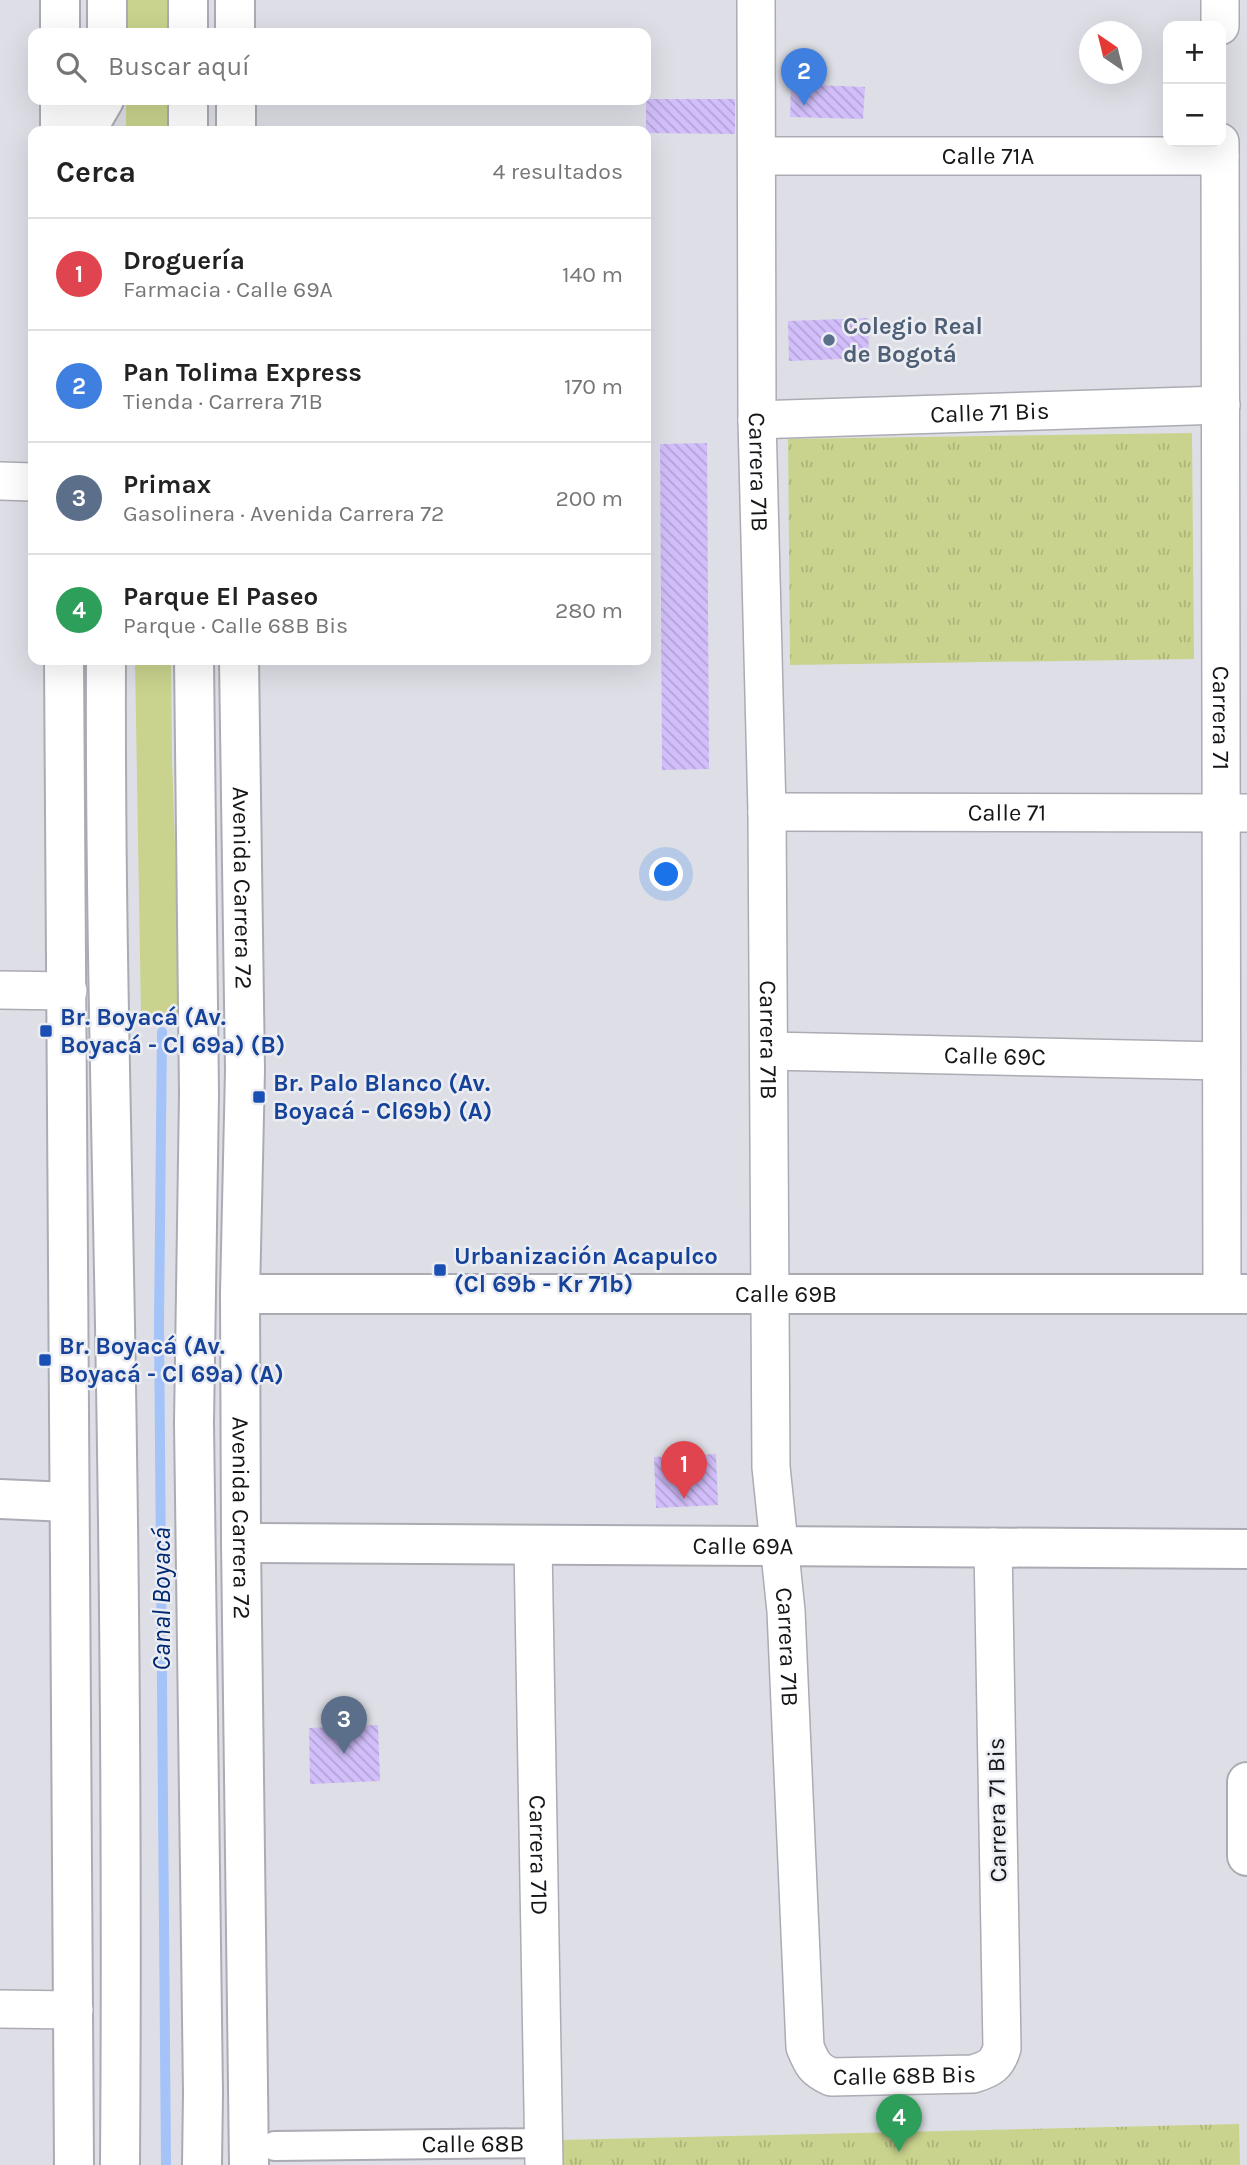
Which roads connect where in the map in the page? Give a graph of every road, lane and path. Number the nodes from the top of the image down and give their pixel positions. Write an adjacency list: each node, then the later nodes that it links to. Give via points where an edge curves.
1 (60, 0): 8 (main road)
2 (107, 0): 9 (main road)
3 (188, 0): 10 (main road)
4 (235, 0): 11 (main road)
5 (756, 0): 23 (street, Carrera 71B)
6 (1220, 0): 7 (street)
7 (1220, 21)
8 (60, 28)
9 (107, 28)
10 (188, 28)
11 (235, 28)
12 (60, 105): 17 (main road)
13 (102, 105): 18 (main road)
14 (105, 105): 19 (main road)
15 (188, 105): 20 (main road)
16 (236, 105): 21 (main road)
17 (61, 126)
18 (89, 126)
19 (107, 126)
20 (188, 126)
21 (236, 126)
22 (1220, 149): 23 (street, Calle 71A); 24 (street, Carrera 71)
23 (757, 156): 25 (street, Carrera 71B)
24 (1221, 405): 25 (street, Calle 71 Bis); 33 (street, Carrera 71)
25 (757, 420): 32 (street, Carrera 71B)
26 (0, 481): 27 (street)
27 (28, 482)
28 (64, 665): 35 (main road)
29 (106, 665): 43 (main road)
30 (194, 665): 38 (main road, Avenida Carrera 72)
31 (239, 665): 40 (main road, Avenida Carrera 72, via 245,1070)
32 (767, 812): 33 (street, Calle 71); 36 (street, Carrera 71B)
33 (1234, 813): 37 (street, Carrera 71)
34 (0, 990): 35 (street)
35 (68, 991): 39 (main road)
36 (769, 1052): 37 (street, Calle 69C); 41 (street, Carrera 71B)
37 (1222, 1061): 42 (street, Carrera 71)
38 (197, 1208): 40 (main road); 62 (main road, Avenida Carrera 72, via 194,1423)
39 (67, 1210): 43 (main road); 45 (main road)
40 (240, 1294): 41 (main road, Calle 69B); 46 (main road, Avenida Carrera 72)
41 (770, 1294): 42 (main road, Calle 69B); 48 (street, Carrera 71B, via 771,1468)
42 (1234, 1294)
43 (115, 1330): 61 (main road, via 122,1908)
44 (0, 1499): 45 (main road)
45 (68, 1502): 55 (main road)
46 (241, 1543): 47 (main road, Calle 69A); 59 (main road, Avenida Carrera 72)
47 (533, 1545): 48 (main road, Calle 69A); 58 (street, Carrera 71D)
48 (778, 1546): 49 (main road, Calle 69A); 57 (street, Carrera 71B, via 786,1611 805,2047)
49 (993, 1547): 50 (main road, Calle 69A); 56 (street, Carrera 71 Bis, via 1002,2048)
50 (1247, 1549)
51 (1247, 1782): 52 (main road)
52 (1247, 1808): 53 (main road)
53 (1247, 1856)
54 (0, 2009): 55 (street)
55 (74, 2010): 60 (main road)
56 (989, 2069): 57 (street, Calle 68B Bis, via 973,2074 831,2077)
57 (819, 2072)
58 (543, 2154): 59 (street, Calle 68B)
59 (262, 2155)
60 (74, 2165)
61 (120, 2165)
62 (202, 2165)

